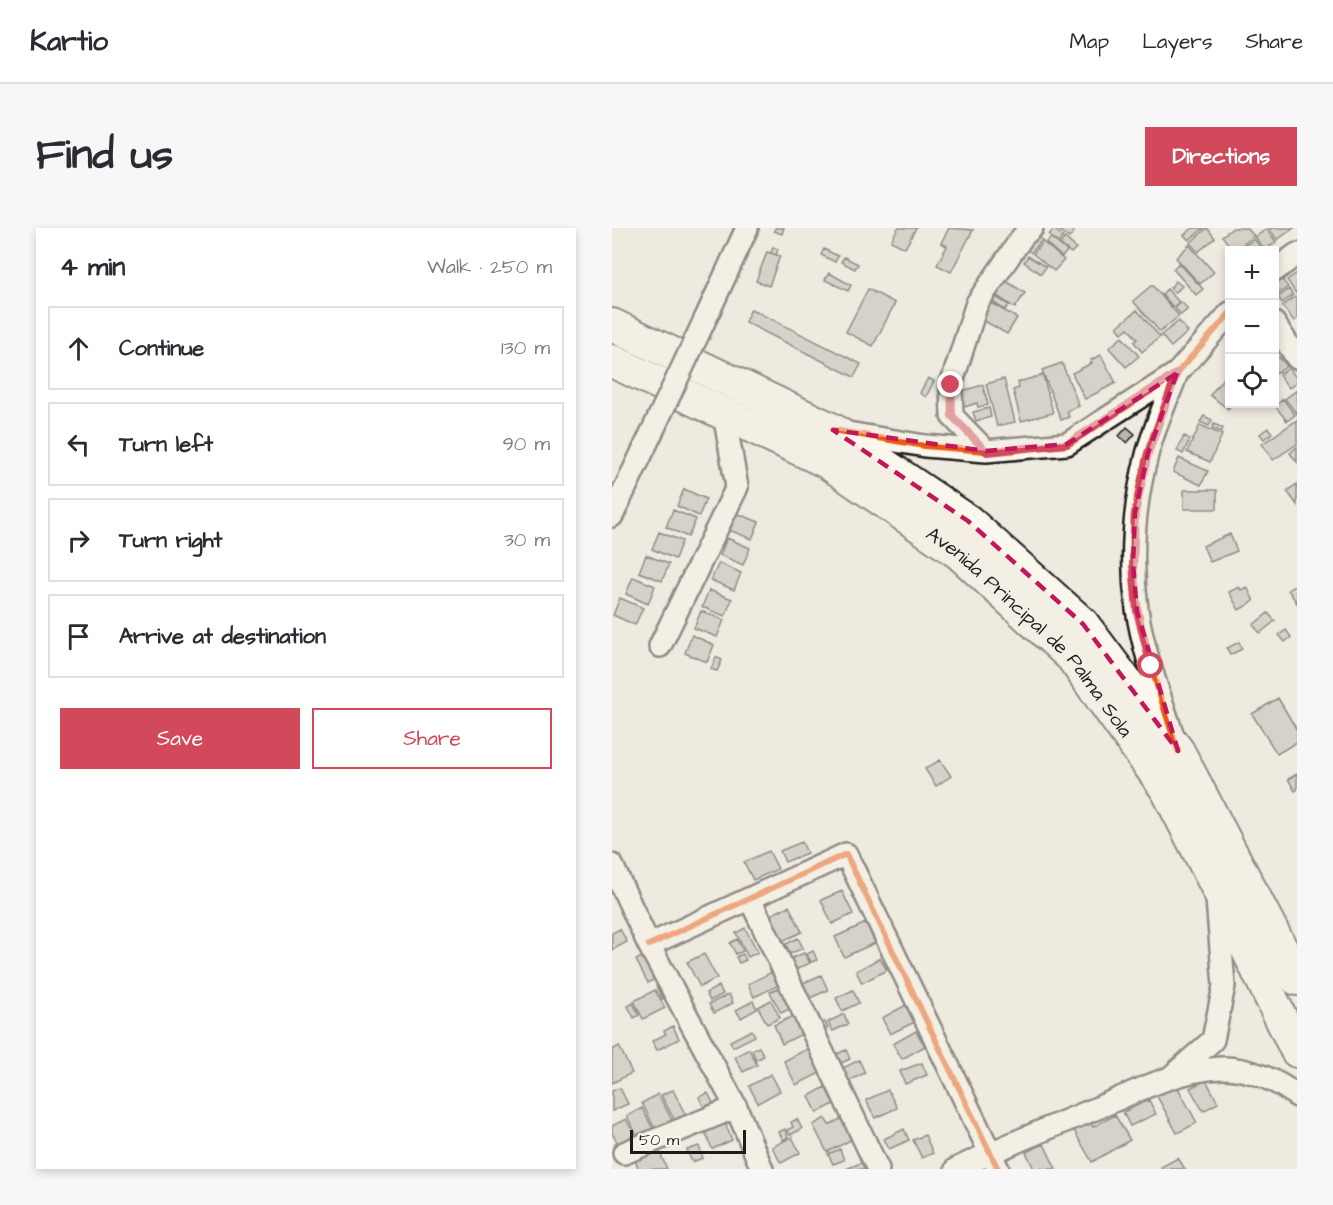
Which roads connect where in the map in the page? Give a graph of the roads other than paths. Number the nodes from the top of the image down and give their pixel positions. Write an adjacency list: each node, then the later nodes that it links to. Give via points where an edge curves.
1 (747, 228): 14 (street, bridge)
2 (1032, 228): 13 (street, via 977,303 951,385 952,416)
3 (1297, 254): 4 (street)
4 (1279, 268)
5 (1225, 319): 10 (street)
6 (612, 326): 12 (highway, Avenida Principal de Palma Sola)
7 (1279, 329): 8 (street)
8 (1297, 358)
9 (612, 361): 11 (highway, Avenida Principal de Palma Sola)
10 (1177, 373): 13 (street, via 1067,444); 16 (street, via 1148,453 1135,513 1133,564 1137,611)
11 (724, 414): 15 (street, via 737,487); 18 (highway, Avenida Principal de Palma Sola, via 827,462 950,547 1072,657 1167,790)
12 (833, 430): 13 (street); 16 (highway, Avenida Principal de Palma Sola, via 968,521 1083,624)
13 (987, 452)
14 (612, 516)
15 (660, 646)
16 (1178, 751): 21 (highway, Avenida Principal de Palma Sola)
17 (612, 866): 20 (street)
18 (1215, 883): 22 (highway, Avenida Principal de Palma Sola); 23 (street, via 1224,986 1213,1040)
19 (750, 899): 20 (street); 27 (street, via 846,854); 29 (street)
20 (649, 945): 25 (street)
21 (1292, 961)
22 (1297, 1052)
23 (1172, 1077): 24 (street, via 1222,1068 1252,1072); 27 (street)
24 (1297, 1096)
25 (736, 1107): 26 (street); 28 (street)
26 (624, 1153)
27 (994, 1161): 30 (street)
28 (762, 1169)
29 (878, 1169)
30 (956, 1169)

